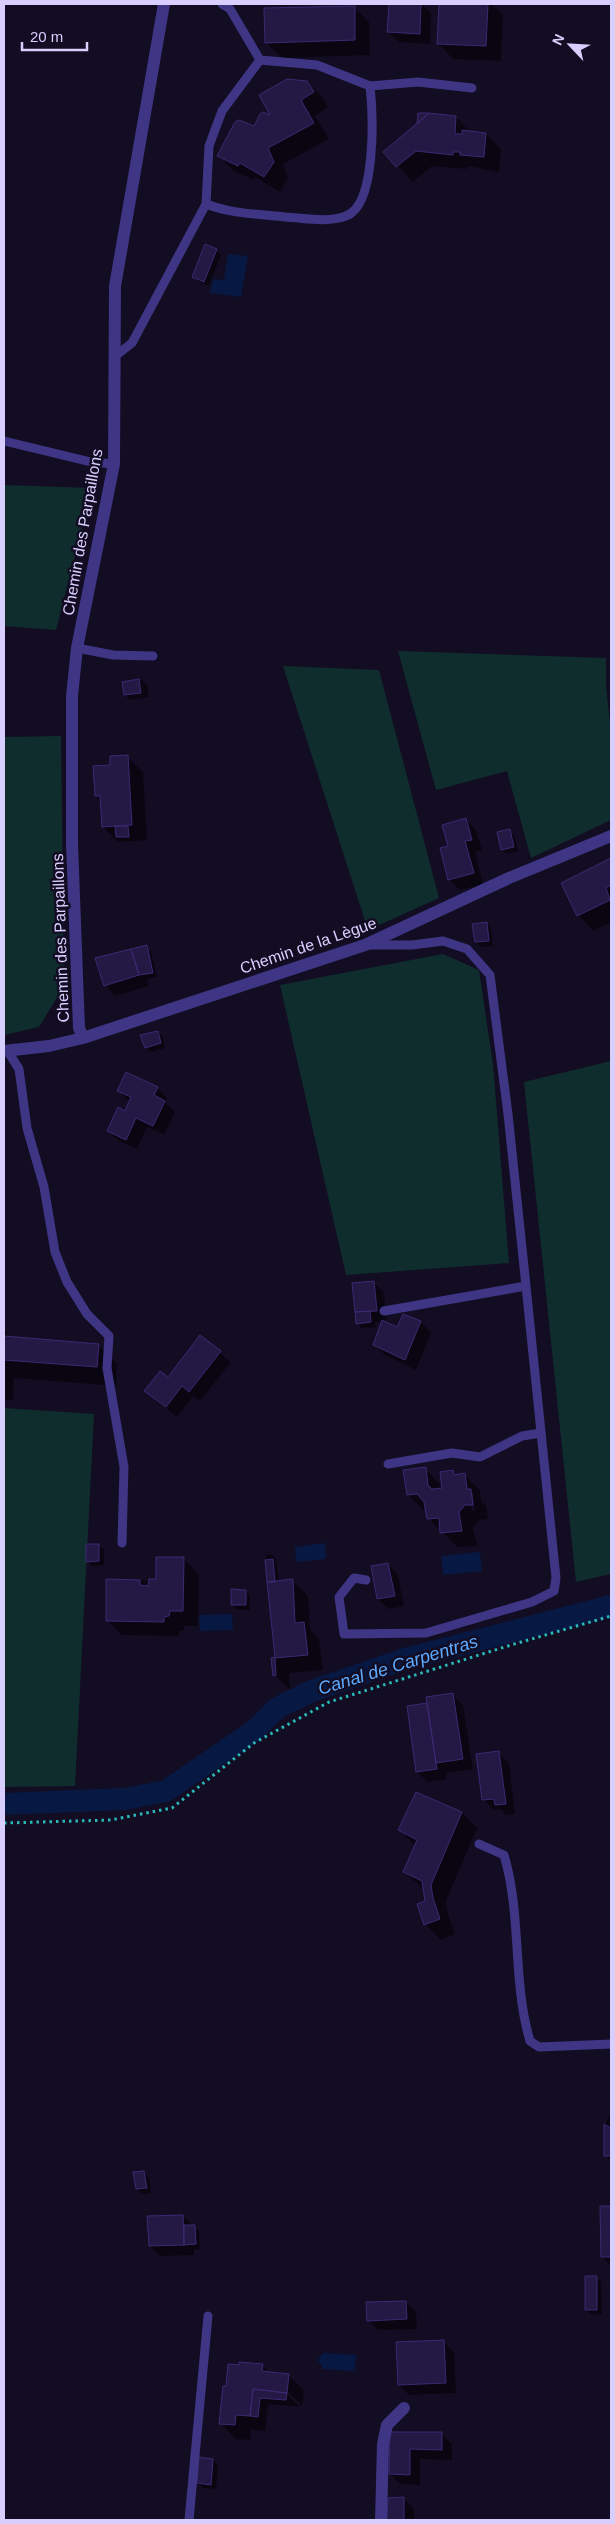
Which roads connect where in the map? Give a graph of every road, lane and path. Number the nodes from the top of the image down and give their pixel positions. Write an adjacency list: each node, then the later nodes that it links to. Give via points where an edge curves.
1 (164, 4): 7 (street, Chemin des Parpaillons, via 115,286)
2 (222, 4): 3 (lane, via 230,9)
3 (260, 60): 4 (lane, via 317,65); 6 (lane, via 222,111 209,146)
4 (370, 86): 5 (lane, via 418,82); 6 (lane, via 370,167 361,203 348,216 321,220 226,212)
5 (472, 88)
6 (206, 204): 7 (lane, via 132,343)
7 (114, 358): 9 (street, Chemin des Parpaillons)
8 (4, 441): 9 (lane, via 91,462)
9 (114, 464): 10 (street, Chemin des Parpaillons)
10 (77, 648): 11 (lane, via 113,655); 14 (street, Chemin des Parpaillons, via 72,696 72,844)
11 (153, 656)
12 (611, 836): 13 (street, Chemin de la Lègue, via 509,878)
13 (365, 945): 14 (street, Chemin de la Lègue); 16 (lane, via 443,941 467,949 490,975)
14 (83, 1038): 15 (street, Chemin de la Lègue, via 49,1046)
15 (6, 1050): 20 (lane, via 19,1069 27,1128 44,1187 55,1252 67,1282 87,1314 109,1336 108,1368 124,1467)
16 (526, 1286): 17 (lane); 18 (lane)
17 (384, 1311)
18 (541, 1433): 19 (lane, via 522,1436 480,1457 452,1453); 21 (lane, via 556,1578 554,1591 532,1602 426,1633 344,1634 339,1597 354,1578)
19 (388, 1464)
20 (122, 1543)
21 (366, 1580)
22 (611, 1616): 23 (path, via 329,1702 254,1743 172,1808 111,1820)
23 (4, 1823)
24 (479, 1844): 25 (lane, via 504,1855 512,1881 522,2014 530,2041 539,2047)
25 (611, 2044)
26 (208, 2316): 28 (lane)
27 (404, 2408): 29 (street, via 387,2426 383,2444)
28 (190, 2520)
29 (381, 2520)

